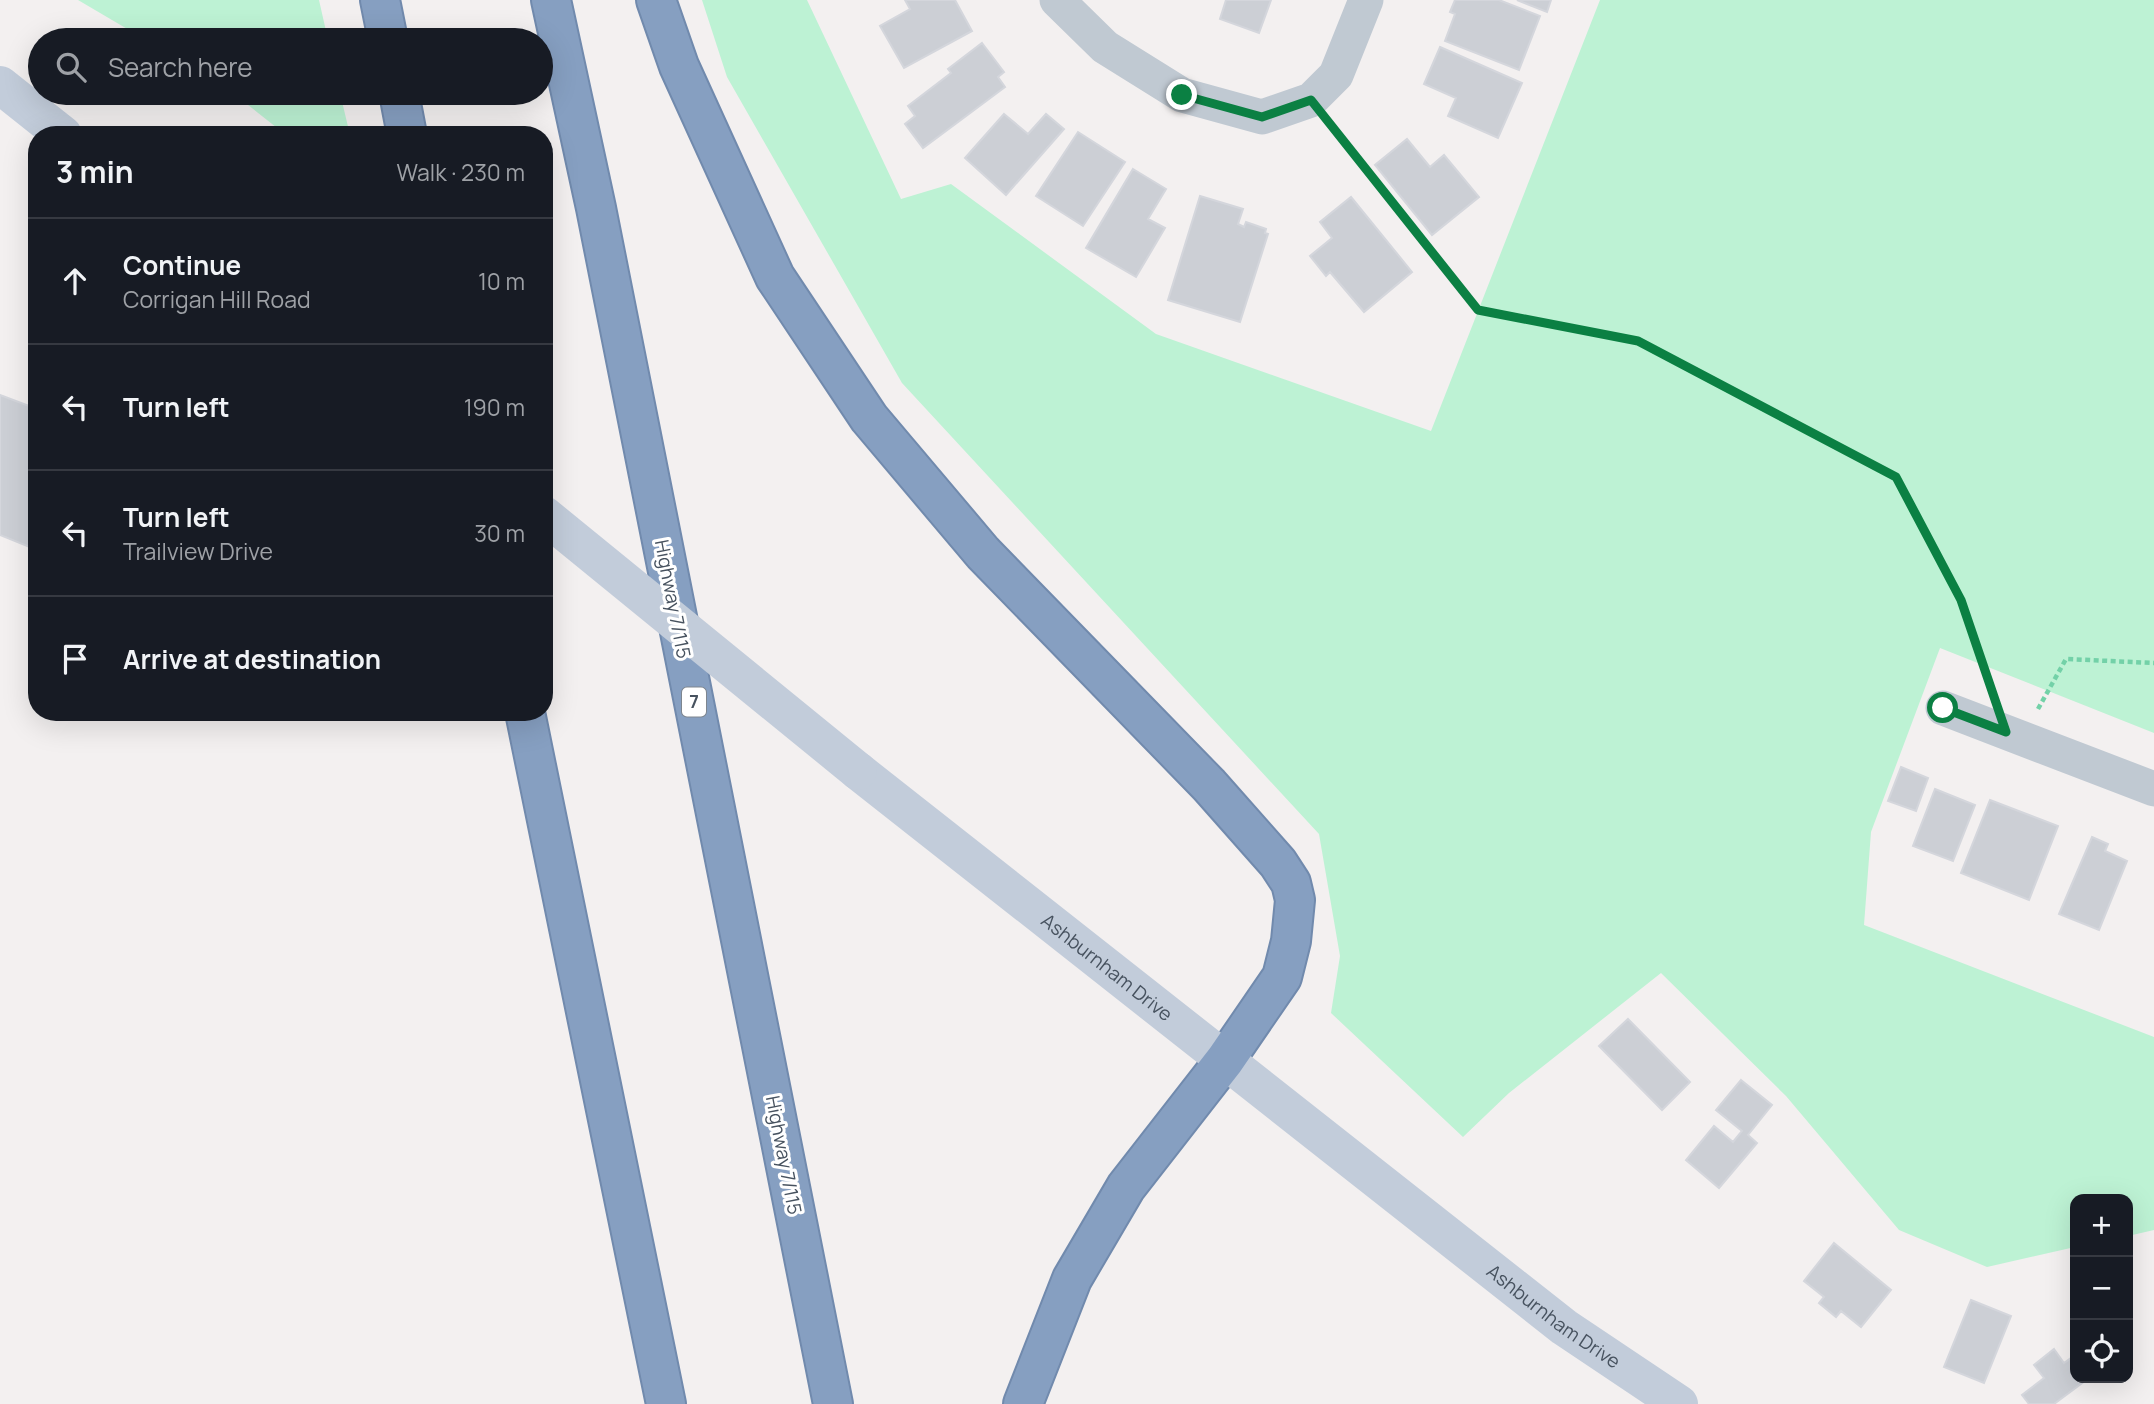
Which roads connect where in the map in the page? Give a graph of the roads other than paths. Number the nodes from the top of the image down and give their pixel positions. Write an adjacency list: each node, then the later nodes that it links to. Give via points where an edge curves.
1 (380, 0): 6 (highway)
2 (551, 0): 17 (highway, Highway 7/115 / 7)
3 (656, 0): 15 (highway, via 679,66 775,277 869,418 983,553 1209,785 1291,883 1295,900 1282,977)
4 (1057, 0): 5 (street, via 1105,47 1182,95 1262,117 1311,100 1336,75)
5 (1366, 0)
6 (386, 28)
7 (0, 85): 9 (main road)
8 (401, 105): 10 (highway)
9 (52, 126)
10 (405, 126)
11 (553, 522): 15 (main road, Ashburnham Drive, bridge, via 858,771)
12 (1943, 708): 14 (street)
13 (527, 721): 16 (highway)
14 (2154, 789)
15 (1225, 1060): 18 (highway, via 1126,1187 1072,1279); 19 (main road, Ashburnham Drive, via 1564,1326)
16 (666, 1404)
17 (833, 1404)
18 (1023, 1404)
19 (1679, 1404)

